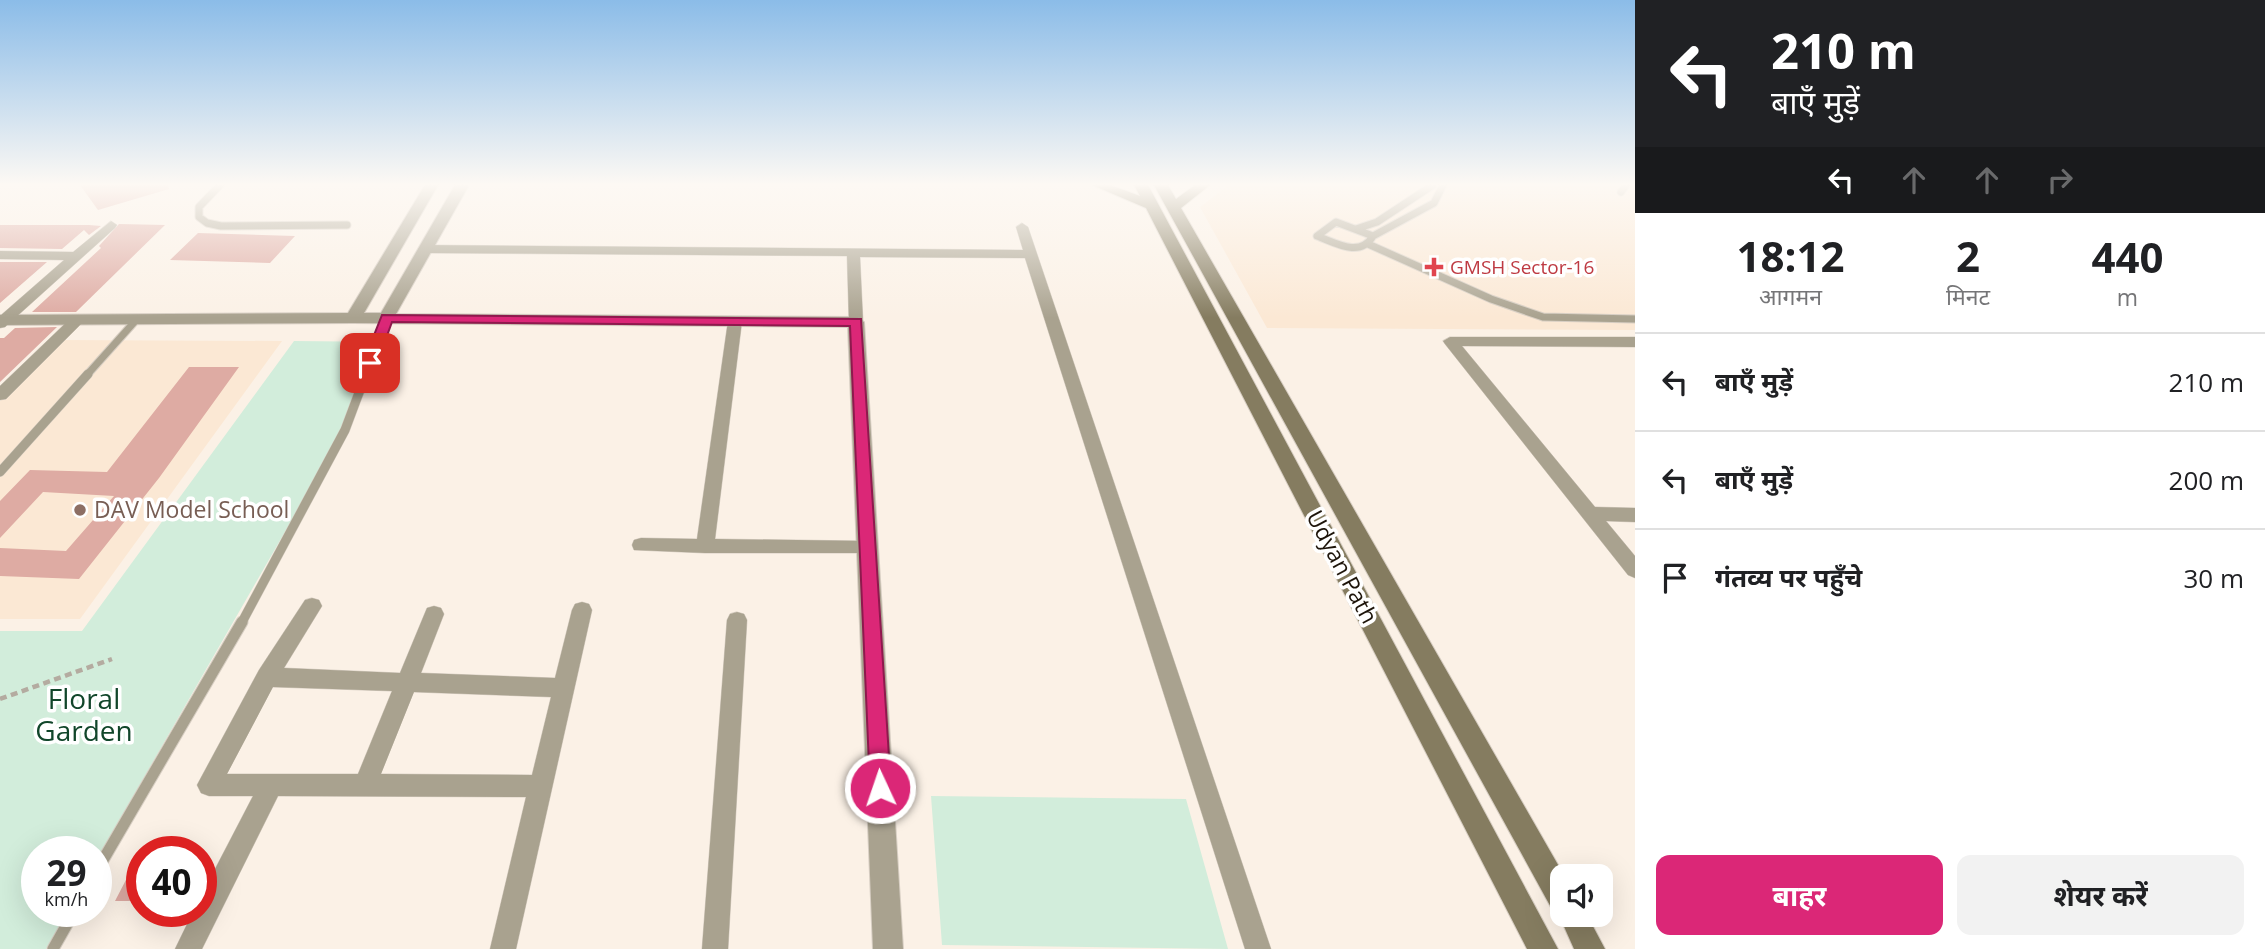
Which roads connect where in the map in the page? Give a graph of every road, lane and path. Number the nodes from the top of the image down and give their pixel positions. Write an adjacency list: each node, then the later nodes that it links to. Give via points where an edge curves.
1 (106, 229): 16 (street)
2 (406, 229): 17 (street)
3 (436, 229): 12 (street)
4 (1023, 229): 14 (street)
5 (1164, 229): 56 (main road, Udyan Path)
6 (1186, 229): 47 (main road, Udyan Path)
7 (1326, 229): 11 (lane, via 1317,236 1354,249)
8 (1356, 229): 10 (lane)
9 (1385, 229): 10 (lane)
10 (1373, 236): 11 (lane)
11 (1368, 244): 20 (lane, via 1543,317)
12 (425, 249): 13 (street); 18 (street)
13 (853, 253): 14 (street); 24 (street)
14 (1031, 254): 55 (street)
15 (0, 256): 16 (street)
16 (76, 256): 23 (street)
17 (353, 318): 18 (street); 19 (street)
18 (386, 318): 22 (street); 46 (lane, via 345,430 246,615)
19 (137, 319): 21 (street); 27 (lane)
20 (1635, 319)
21 (77, 320): 23 (street); 26 (street)
22 (735, 321): 24 (street); 31 (street)
23 (1, 322)
24 (856, 322): 32 (street)
25 (1635, 342): 28 (street, via 1450,341)
26 (0, 395)
27 (0, 472)
28 (1590, 514): 29 (street); 33 (street)
29 (1635, 514)
30 (641, 545): 31 (street)
31 (705, 545): 32 (street)
32 (868, 548): 54 (street)
33 (1635, 570)
34 (312, 606): 39 (street)
35 (582, 610): 41 (street)
36 (434, 614): 40 (street)
37 (737, 620): 53 (street)
38 (112, 659): 42 (path)
39 (268, 677): 40 (street); 43 (street, via 209,785)
40 (407, 682): 41 (street); 44 (street)
41 (564, 688): 45 (street)
42 (0, 699)
43 (271, 786): 44 (street); 51 (street)
44 (365, 786): 45 (street)
45 (541, 786): 52 (street)
46 (112, 845)
47 (1550, 878)
48 (65, 927): 50 (lane)
49 (1578, 927): 57 (main road)
50 (53, 949)
51 (188, 949)
52 (503, 949)
53 (715, 949)
54 (888, 949)
55 (1258, 949)
56 (1543, 949)
57 (1590, 949)

